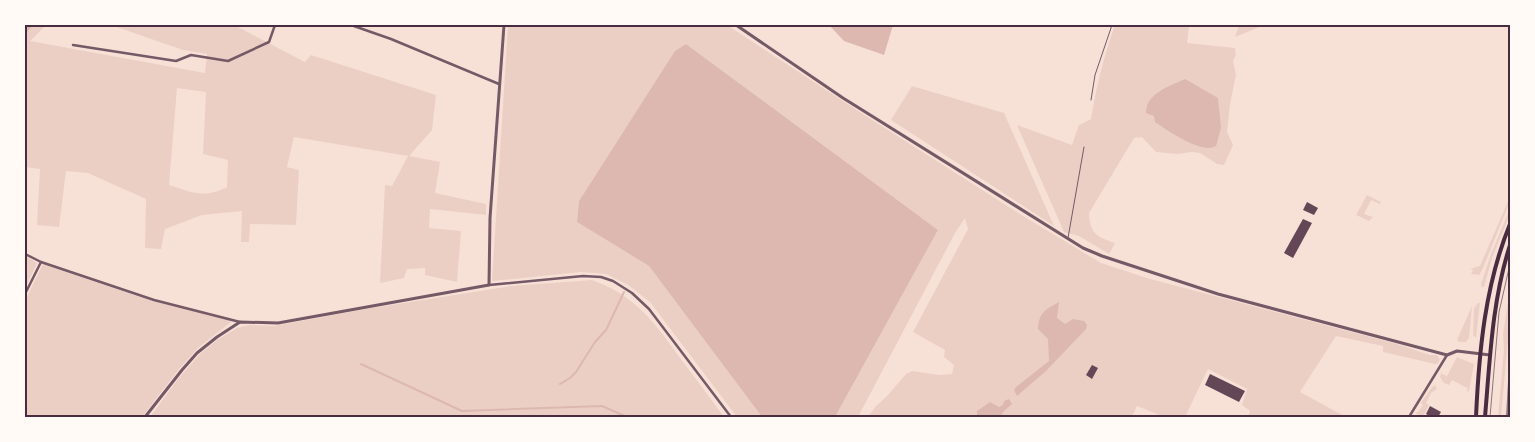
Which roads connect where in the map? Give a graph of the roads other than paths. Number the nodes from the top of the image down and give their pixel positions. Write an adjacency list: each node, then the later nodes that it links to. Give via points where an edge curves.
1 (275, 25): 6 (street, via 269,42 228,61 191,55 176,61)
2 (351, 25): 7 (street)
3 (504, 25): 7 (street)
4 (736, 25): 11 (street, via 843,98)
5 (1112, 25): 8 (lane, via 1095,75)
6 (73, 45)
7 (499, 84): 15 (street)
8 (1091, 100)
9 (1084, 147): 11 (lane)
10 (1510, 224): 18 (main road, via 1490,289)
11 (1068, 239): 19 (street, via 1102,256 1218,294)
12 (1510, 245): 20 (main road, via 1497,293)
13 (25, 254): 14 (street)
14 (41, 262): 16 (street); 17 (street, via 154,300)
15 (489, 285): 17 (street, via 278,323); 22 (street, via 583,276 613,281 644,303)
16 (25, 294)
17 (240, 322): 21 (street, via 197,353)
18 (1481, 354): 19 (street, via 1457,351); 20 (street); 24 (main road)
19 (1447, 355): 23 (street)
20 (1490, 355): 25 (main road)
21 (145, 417)
22 (731, 417)
23 (1410, 417)
24 (1476, 417)
25 (1484, 417)

